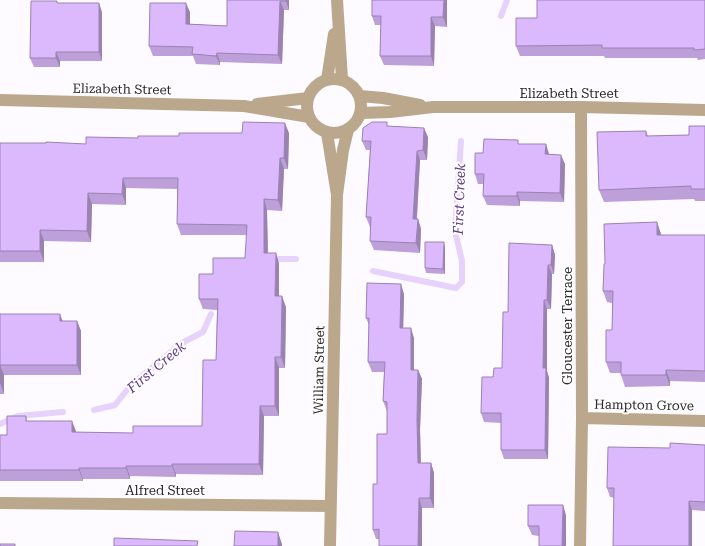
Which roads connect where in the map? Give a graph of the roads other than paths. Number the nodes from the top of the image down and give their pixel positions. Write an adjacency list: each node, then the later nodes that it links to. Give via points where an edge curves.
1 (337, 0): 2 (street)
2 (337, 13): 3 (street); 4 (street)
3 (342, 79): 4 (street); 5 (street, via 352,85)
4 (327, 80): 6 (street, via 316,86)
5 (360, 96): 9 (street, Elizabeth Street); 12 (street)
6 (308, 98): 8 (street, Elizabeth Street); 13 (street)
7 (0, 100): 8 (street, Elizabeth Street)
8 (244, 106): 13 (street, Elizabeth Street)
9 (433, 107): 10 (street, Elizabeth Street); 12 (street, Elizabeth Street)
10 (581, 107): 11 (street, Elizabeth Street); 17 (street, Gloucester Terrace)
11 (705, 110)
12 (361, 113): 14 (street)
13 (309, 117): 15 (street, via 320,130)
14 (348, 130): 15 (street, via 338,134); 16 (street, William Street)
15 (327, 132): 16 (street, William Street)
16 (337, 195): 20 (street, William Street)
17 (582, 418): 18 (street, Hampton Grove); 22 (street, Gloucester Terrace)
18 (705, 421)
19 (0, 503): 20 (street, Alfred Street)
20 (330, 506): 21 (street, William Street)
21 (330, 546)
22 (580, 546)

